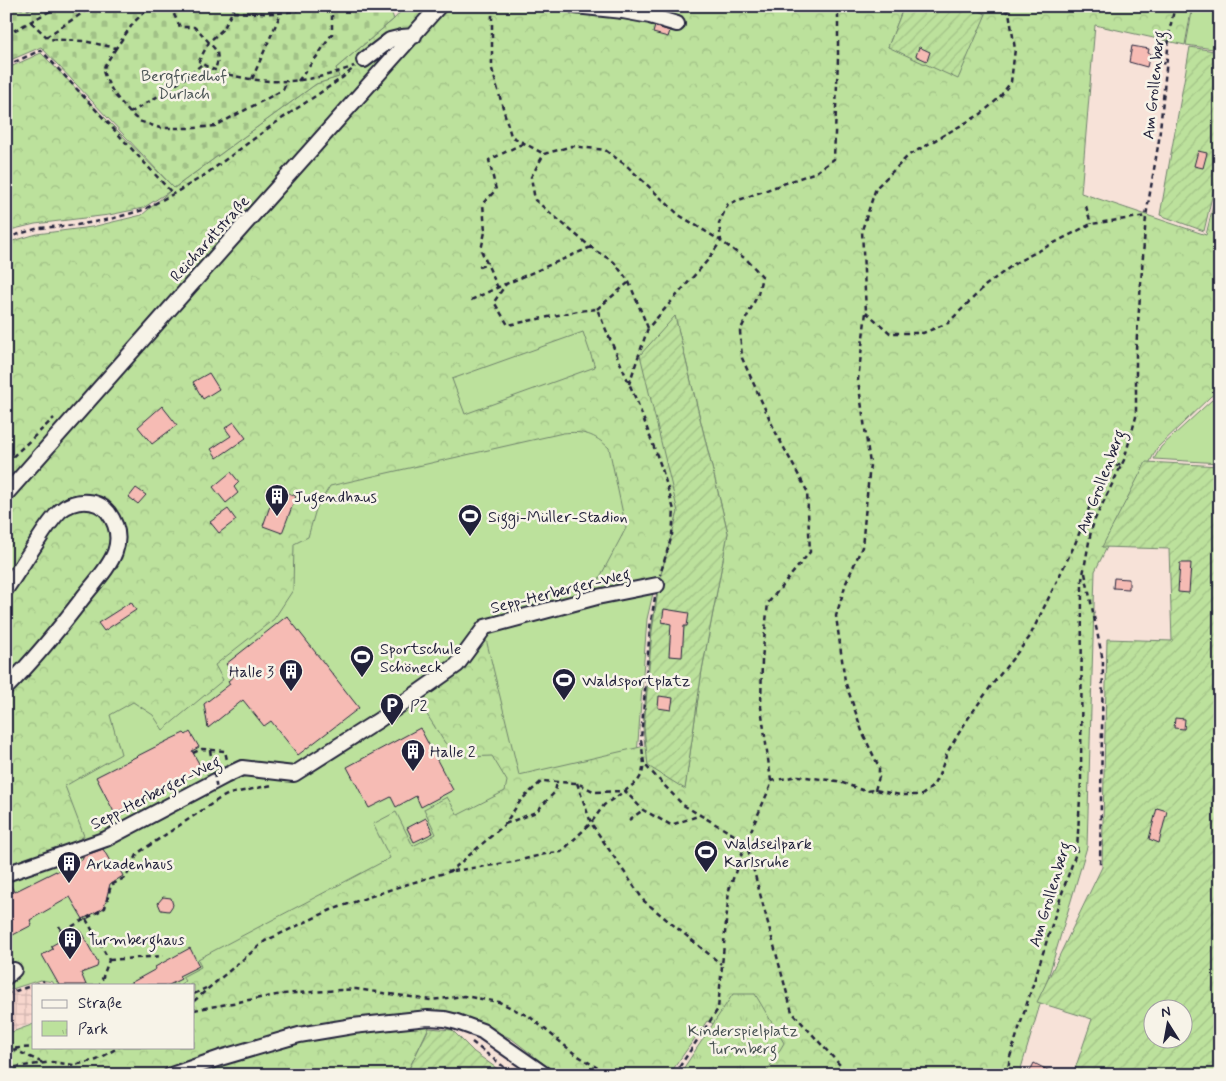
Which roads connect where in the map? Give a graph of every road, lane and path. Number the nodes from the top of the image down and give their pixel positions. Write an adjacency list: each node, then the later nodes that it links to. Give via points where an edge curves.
1 (10, 6): 2 (path, via 28,9); 22 (path)
2 (39, 6)
3 (56, 6): 18 (path)
4 (92, 6): 26 (path)
5 (151, 6): 29 (path, via 134,22)
6 (170, 6): 28 (path, via 180,27 194,27)
7 (235, 6): 19 (path)
8 (312, 6): 21 (path)
9 (332, 6): 37 (path, via 332,34)
10 (439, 6): 27 (street, Reichardtstraße)
11 (492, 6): 40 (path, via 492,69 511,136)
12 (575, 6): 24 (street, via 623,11)
13 (838, 6): 47 (path, via 834,159 816,172 728,204 719,223)
14 (987, 6): 20 (path)
15 (1006, 6): 20 (path)
16 (1175, 6): 33 (path, Am Grollenberg)
17 (48, 7): 18 (path)
18 (50, 11): 23 (path)
19 (233, 12): 21 (path); 28 (path, via 224,28)
20 (1009, 12): 56 (path, via 1015,49 1011,82 999,98 980,114 909,155 876,188 862,230)
21 (281, 13): 36 (path)
22 (6, 19)
23 (31, 22): 25 (path); 26 (path)
24 (678, 24)
25 (6, 35)
26 (46, 36): 29 (path)
27 (414, 36): 31 (street, via 390,40); 60 (street, Reichardtstraße)
28 (209, 42): 32 (path, via 199,62); 35 (path, via 218,60)
29 (116, 48): 39 (path, via 105,65 105,77)
30 (1153, 56): 33 (path, via 1160,50 1163,63)
31 (362, 62): 37 (path, via 337,73); 42 (path, via 218,166)
32 (202, 64): 35 (path); 39 (path, via 165,93)
33 (1167, 64): 44 (path, Am Grollenberg)
34 (6, 66): 42 (path, via 41,50)
35 (215, 70): 36 (path)
36 (252, 79): 38 (path)
37 (298, 81): 38 (path)
38 (287, 82): 39 (path, via 284,90 215,126 160,128 139,121)
39 (130, 113)
40 (524, 143): 41 (path); 49 (path, via 489,160 496,190 483,203 485,232 481,250)
41 (544, 154): 47 (path, via 572,146 605,150 679,215); 48 (path, via 530,176 535,200)
42 (173, 194): 46 (path, via 143,210 111,219 39,228)
43 (1086, 206): 45 (path)
44 (1146, 216): 45 (path); 59 (path, Am Grollenberg, via 1136,349 1136,417)
45 (1091, 224): 56 (path, via 1017,262 986,285 948,323 923,333 890,332)
46 (6, 238)
47 (722, 241): 57 (path); 69 (path, via 762,276 758,294 740,331 742,358 807,491 810,552 768,603 761,707)
48 (592, 247): 51 (path); 52 (path, via 614,262)
49 (488, 264): 50 (path); 53 (path)
50 (479, 267)
51 (509, 282): 53 (path); 55 (path, via 494,302 508,325)
52 (629, 282): 55 (path); 57 (path)
53 (498, 288): 54 (path)
54 (471, 300)
55 (597, 309): 58 (path)
56 (866, 312): 74 (path, via 858,380 870,464 862,547 836,616 845,681 863,734 879,767)
57 (648, 328): 58 (path)
58 (629, 385): 62 (path, via 662,469 674,510 672,535)
59 (1124, 460): 61 (path, Am Grollenberg, via 1095,519); 74 (path, via 1100,480 1075,544 1029,638 991,686 948,751 933,786 922,795)
60 (6, 494)
61 (1084, 569): 82 (path, via 1103,661); 110 (path, Am Grollenberg, via 1077,850)
62 (657, 585): 67 (path, via 650,627 641,739); 68 (street, Sepp-Herberger-Weg, via 485,627 457,665 294,774 242,768)
63 (6, 589): 64 (street, via 61,511 76,502 93,503 106,510 117,530 111,560 42,651)
64 (6, 688)
65 (210, 750): 66 (path); 68 (path); 68 (path, via 225,751 229,766)
66 (193, 753)
67 (644, 764): 75 (path, via 638,781); 77 (path, via 683,805)
68 (217, 773): 73 (path, bridge); 84 (street, Sepp-Herberger-Weg, via 106,839)
69 (771, 781): 74 (path, via 798,776 837,781 865,791); 81 (path)
70 (558, 782): 71 (path); 80 (path, via 555,792 536,812); 80 (path, via 542,781 521,800)
71 (577, 783): 75 (path, via 596,792); 79 (path)
72 (276, 785): 85 (path, via 218,799 138,853 126,877 111,885 105,908)
73 (217, 790)
74 (875, 790)
75 (625, 791): 76 (path); 79 (path, via 604,804)
76 (643, 810): 77 (path, via 671,825); 78 (path)
77 (701, 815): 81 (path)
78 (629, 820)
79 (591, 824): 83 (path, via 561,852); 89 (path, via 644,901)
80 (504, 825): 83 (path)
81 (746, 842): 89 (path, via 729,890); 109 (path, via 792,1012)
82 (1100, 865)
83 (451, 871): 94 (path, via 331,910 274,937)
84 (6, 874)
85 (86, 919): 86 (path, via 62,932); 88 (path)
86 (59, 926)
87 (163, 956): 88 (path)
88 (109, 960): 92 (path)
89 (722, 965): 108 (path, via 718,1009)
90 (44, 982): 91 (path)
91 (37, 984)
92 (100, 984)
93 (32, 986): 95 (path)
94 (210, 986): 96 (path); 97 (path)
95 (6, 994)
96 (195, 994)
97 (195, 1000)
98 (469, 1026): 105 (street, via 428,1018 353,1026 299,1035); 106 (path, via 466,1035 475,1045); 107 (street, via 496,1040)
99 (32, 1047): 101 (path)
100 (117, 1048): 103 (path, via 89,1062 74,1065)
101 (13, 1049): 102 (path); 103 (path)
102 (6, 1050)
103 (44, 1063): 104 (path)
104 (6, 1066)
105 (171, 1075)
106 (514, 1075)
107 (545, 1075)
108 (674, 1075)
109 (849, 1075)
110 (1007, 1075)

